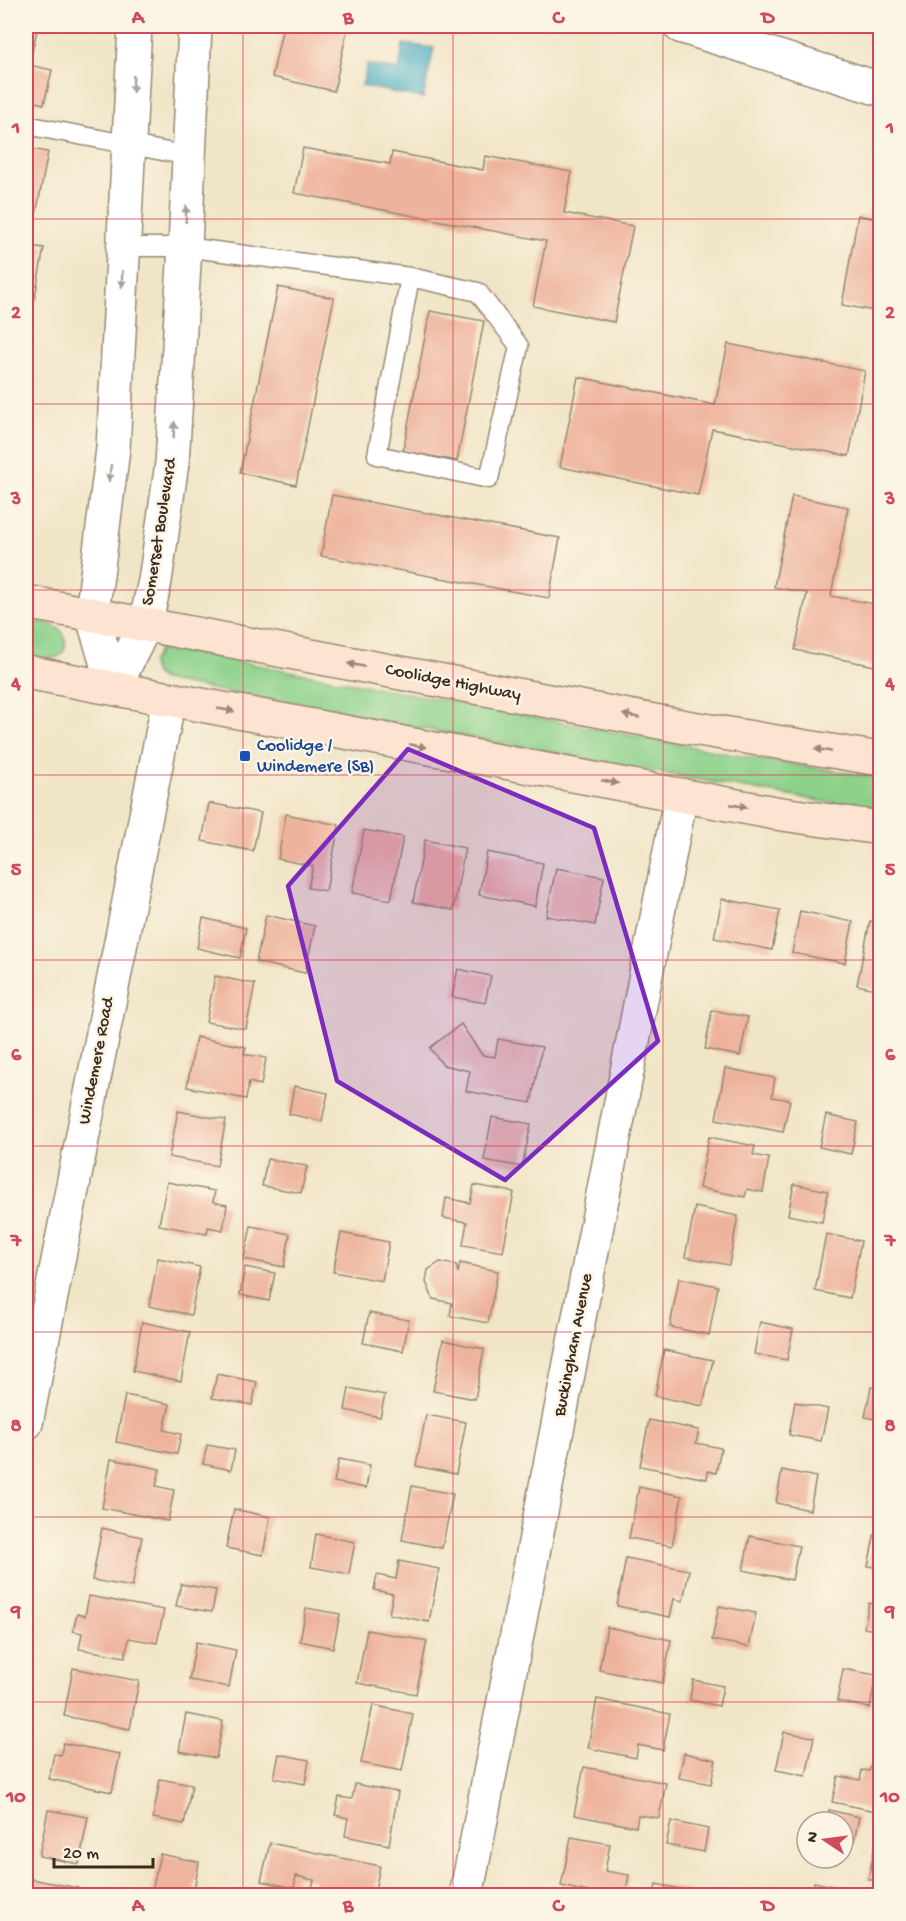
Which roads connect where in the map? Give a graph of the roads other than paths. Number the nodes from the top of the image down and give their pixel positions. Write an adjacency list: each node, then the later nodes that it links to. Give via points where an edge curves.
1 (135, 26): 6 (street, one-way to 6)
2 (195, 26): 7 (street, Somerset Boulevard)
3 (680, 26): 4 (street)
4 (880, 88)
5 (26, 125): 6 (lane)
6 (130, 145): 7 (lane); 8 (street)
7 (189, 156): 9 (street, Somerset Boulevard, one-way to 7)
8 (124, 247): 9 (lane); 12 (street, one-way to 12, via 113,449)
9 (185, 247): 10 (lane); 13 (street, Somerset Boulevard, one-way to 9, via 172,463)
10 (410, 277): 10 (lane, via 478,292 519,346 489,479 377,455)
11 (26, 602): 12 (main road, Coolidge Highway)
12 (92, 614): 13 (main road, Coolidge Highway); 15 (street)
13 (145, 625): 15 (street, Somerset Boulevard); 17 (main road, Coolidge Highway, one-way to 13, via 686,727)
14 (26, 672): 15 (main road)
15 (114, 688): 16 (main road)
16 (169, 699): 18 (main road, one-way to 18); 20 (street, Windemere Road)
17 (880, 759)
18 (681, 795): 19 (main road, one-way to 19); 21 (street, Buckingham Avenue)
19 (880, 828)
20 (26, 1423)
21 (466, 1896)

